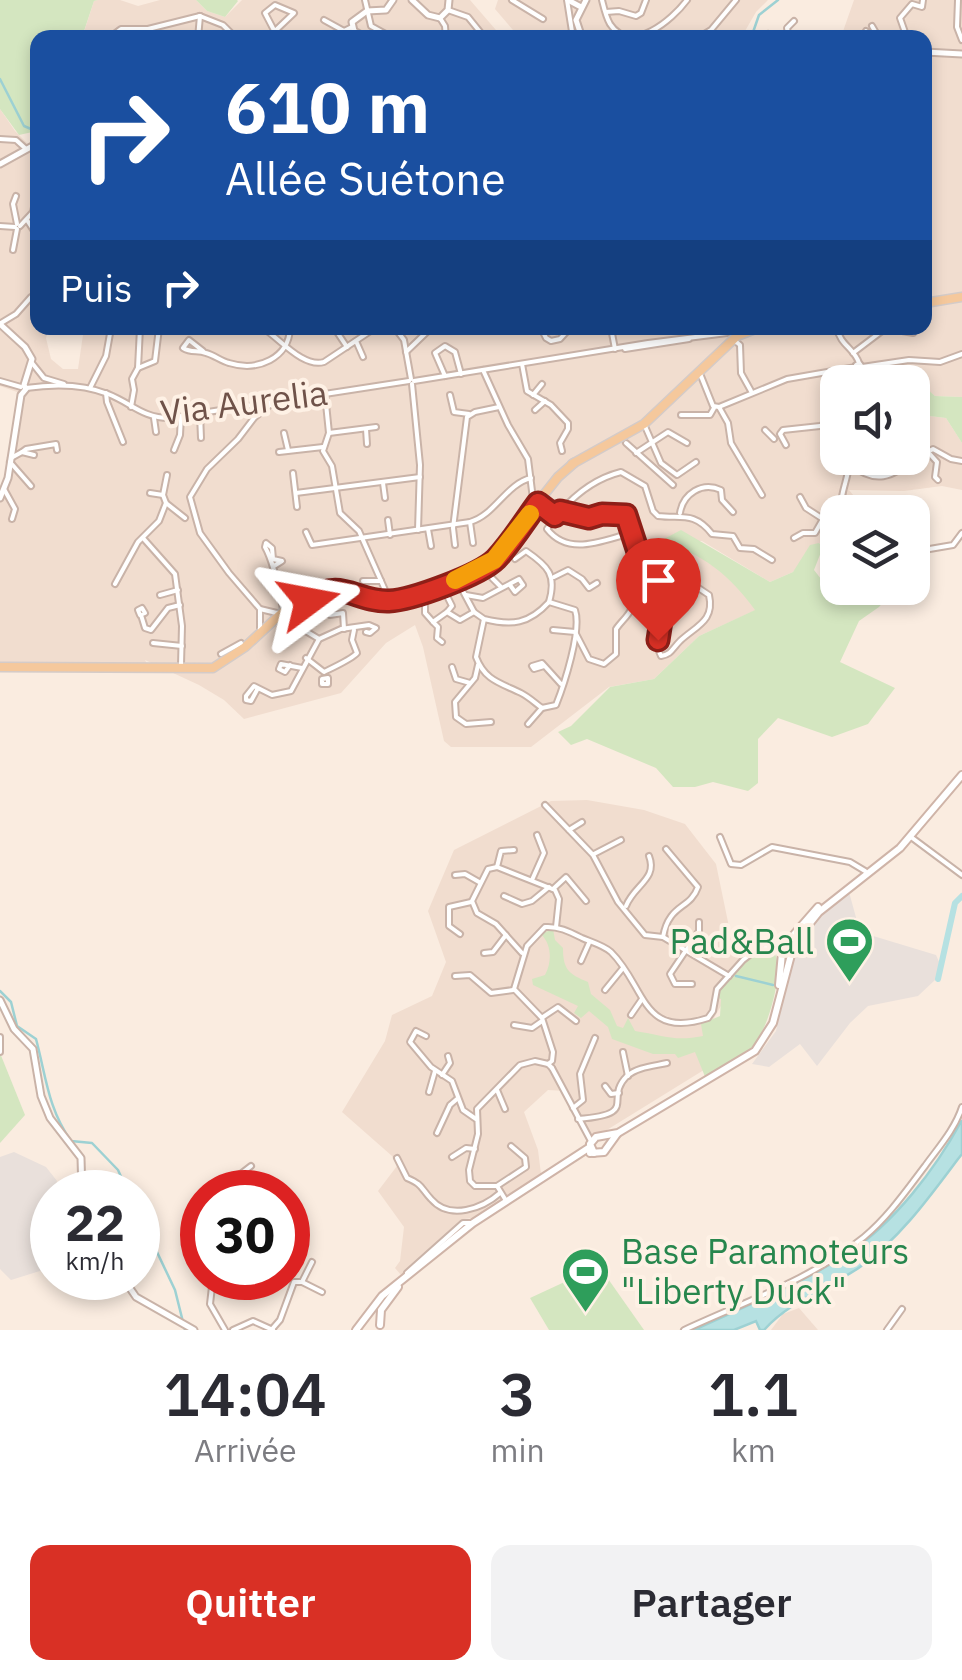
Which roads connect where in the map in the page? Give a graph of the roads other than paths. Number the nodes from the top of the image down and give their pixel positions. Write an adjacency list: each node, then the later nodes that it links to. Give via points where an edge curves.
1 (366, 0): 14 (street)
2 (393, 0): 14 (street, via 383,12)
3 (412, 0): 19 (street)
4 (449, 0): 15 (street)
5 (512, 0): 20 (street)
6 (588, 0): 16 (street)
7 (602, 0): 17 (street)
8 (646, 0): 17 (street, via 636,16)
9 (686, 0): 40 (street)
10 (736, 0): 41 (street)
11 (924, 0): 44 (street, via 900,18)
12 (958, 0): 45 (street)
13 (569, 1): 16 (street); 37 (street)
14 (368, 10): 24 (street); 34 (street)
15 (448, 10): 19 (street); 36 (street)
16 (582, 10): 38 (street)
17 (606, 12): 39 (street)
18 (200, 16): 25 (street); 27 (street); 28 (street)
19 (440, 18): 35 (street)
20 (543, 18)
21 (324, 20): 31 (street)
22 (794, 20): 42 (street)
23 (872, 26): 43 (street)
24 (352, 27): 32 (street); 33 (street)
25 (140, 29): 26 (street)
26 (120, 30)
27 (199, 30)
28 (227, 30)
29 (274, 30): 30 (street, via 266,11 275,5 294,13)
30 (279, 30)
31 (342, 30)
32 (346, 30)
33 (356, 30)
34 (378, 30)
35 (444, 30)
36 (478, 30)
37 (576, 30)
38 (579, 30)
39 (616, 30)
40 (652, 30)
41 (711, 30)
42 (787, 30)
43 (874, 30)
44 (905, 30)
45 (962, 40)
46 (932, 52): 47 (street)
47 (962, 54)
48 (0, 139): 49 (street)
49 (28, 149): 50 (street)
50 (0, 164)
51 (16, 196): 56 (street)
52 (30, 215): 53 (street)
53 (27, 220): 54 (street); 56 (street)
54 (30, 225)
55 (0, 226): 56 (street)
56 (17, 227): 57 (street)
57 (13, 250)
58 (30, 297): 61 (street)
59 (962, 297): 60 (main road)
60 (932, 302)
61 (0, 323): 85 (street)
62 (110, 335): 100 (street)
63 (140, 335): 89 (street)
64 (159, 335): 89 (street, via 155,362)
65 (273, 335): 77 (street)
66 (289, 335): 77 (street)
67 (339, 335): 78 (street)
68 (364, 335): 76 (street)
69 (400, 335): 81 (street)
70 (424, 335): 81 (street)
71 (612, 335): 79 (street)
72 (738, 335): 75 (main road)
73 (839, 335): 82 (street)
74 (875, 335): 82 (street)
75 (729, 338): 79 (street, Via Aurelia, via 671,338); 91 (main road); 101 (street, via 740,345 741,374)
76 (356, 340): 78 (street); 84 (street)
77 (288, 345): 78 (street, via 314,364); 80 (street, via 273,360 256,364 230,364)
78 (347, 347)
79 (615, 349): 86 (street, Via Aurelia)
80 (203, 351)
81 (406, 352): 96 (street)
82 (854, 353): 87 (street)
83 (962, 354): 88 (street, via 940,362)
84 (363, 357)
85 (32, 363): 97 (street, via 44,378); 99 (street)
86 (522, 364): 90 (street, Via Aurelia); 105 (street)
87 (858, 365)
88 (873, 365)
89 (138, 368): 108 (street)
90 (483, 370): 93 (street, Via Aurelia); 109 (street)
91 (700, 371): 110 (street); 118 (main road)
92 (820, 373): 101 (street)
93 (461, 374): 94 (street, Via Aurelia); 94 (street, via 445,346 435,352)
94 (445, 376): 96 (street, Via Aurelia)
95 (0, 381): 99 (street, Via Aurelia)
96 (411, 381): 103 (street, Via Aurelia); 153 (street)
97 (64, 384)
98 (542, 384): 105 (street)
99 (23, 388): 100 (street, Via Aurelia); 145 (street)
100 (90, 388): 102 (street, Via Aurelia)
101 (751, 391): 110 (street)
102 (106, 393): 108 (street, Via Aurelia); 129 (street)
103 (324, 394): 106 (street, Via Aurelia); 126 (street)
104 (450, 395): 113 (street, via 454,412)
105 (533, 395): 107 (street)
106 (274, 401): 112 (street, Via Aurelia); 222 (street, via 207,469 190,498 205,541)
107 (545, 401): 111 (street); 138 (street, via 568,422)
108 (131, 407): 116 (street, Via Aurelia)
109 (499, 407): 113 (street); 154 (street, via 528,458)
110 (717, 407): 114 (street, via 710,414); 163 (street)
111 (535, 410)
112 (200, 412): 115 (street, Via Aurelia); 127 (street)
113 (469, 414): 180 (street)
114 (681, 415)
115 (181, 416): 116 (street, Via Aurelia); 136 (street)
116 (154, 418): 123 (street)
117 (782, 420): 124 (street)
118 (644, 424): 128 (street); 148 (main road)
119 (820, 426): 124 (street)
120 (376, 427): 121 (street)
121 (366, 429): 126 (street); 132 (street)
122 (765, 430): 124 (street, via 772,440)
123 (156, 432)
124 (781, 432): 133 (street)
125 (284, 433): 137 (street)
126 (329, 434): 134 (street)
127 (202, 438)
128 (654, 441): 131 (street, via 668,432); 142 (street); 147 (street, via 661,463 677,475)
129 (123, 442)
130 (626, 443): 142 (street)
131 (687, 443)
132 (367, 444)
133 (786, 445)
134 (323, 447): 137 (street); 160 (street)
135 (57, 450): 140 (street, via 56,444)
136 (174, 450)
137 (288, 450): 141 (street)
138 (562, 450)
139 (930, 451): 146 (street)
140 (22, 452): 144 (street); 145 (street)
141 (279, 452)
142 (636, 453): 157 (street)
143 (930, 454): 155 (street)
144 (34, 455)
145 (10, 460): 158 (street); 159 (street)
146 (962, 461)
147 (696, 462)
148 (574, 463): 168 (main road); 168 (main road)
149 (292, 473): 162 (street)
150 (167, 475): 164 (street)
151 (865, 475): 152 (street)
152 (890, 475)
153 (420, 477): 156 (street); 182 (street)
154 (530, 478): 168 (street); 178 (street)
155 (938, 480)
156 (383, 482): 160 (street); 167 (street)
157 (673, 485)
158 (31, 486)
159 (4, 488): 166 (street); 176 (street, via 15,509)
160 (336, 490): 162 (street); 189 (street, via 340,512)
161 (150, 493): 164 (street)
162 (296, 493): 170 (street)
163 (762, 494)
164 (163, 495): 169 (street)
165 (800, 497): 174 (street)
166 (0, 498)
167 (385, 498)
168 (537, 500): 172 (street); 201 (main road, via 492,558); 201 (main road, via 494,560)
169 (166, 503): 175 (street); 187 (street)
170 (297, 507)
171 (733, 512): 173 (street, via 715,486 692,492)
172 (557, 513): 173 (street, via 621,472 645,486 658,516); 184 (street, via 623,513); 184 (street, via 547,531 574,545)
173 (680, 513): 197 (street)
174 (820, 517)
175 (185, 518)
176 (12, 519)
177 (388, 520): 186 (street)
178 (470, 522): 180 (street); 190 (street)
179 (820, 524): 188 (street, via 815,533)
180 (454, 526): 181 (street); 191 (street)
181 (428, 529): 182 (street); 192 (street)
182 (418, 530): 186 (street)
183 (306, 532): 189 (street, via 312,545)
184 (631, 533): 194 (street)
185 (962, 533): 193 (street, via 953,545)
186 (390, 535): 189 (street)
187 (143, 538): 206 (street); 209 (street, via 171,567)
188 (794, 538)
189 (363, 539): 204 (street)
190 (473, 543)
191 (455, 545)
192 (431, 546)
193 (930, 549)
194 (638, 555): 198 (street); 200 (street)
195 (272, 558): 223 (street)
196 (515, 558): 199 (street, via 526,551)
197 (772, 560)
198 (625, 562)
199 (554, 576): 205 (street, via 568,570 588,588); 218 (street)
200 (668, 576): 215 (street); 215 (street, via 678,568 689,572 711,606 704,623 666,656 657,648)
201 (457, 578): 211 (street); 217 (main road)
202 (492, 578): 208 (street)
203 (363, 581): 204 (street)
204 (382, 581): 217 (street)
205 (597, 583)
206 (116, 584)
207 (510, 585): 208 (street)
208 (502, 587): 211 (street, via 483,598)
209 (178, 590): 212 (street); 220 (street)
210 (351, 591): 216 (main road, via 328,590); 216 (main road, via 317,590); 217 (main road)
211 (465, 592): 225 (street)
212 (160, 595)
213 (630, 595): 237 (street, via 631,610 616,628 610,661 588,660)
214 (447, 596): 224 (street)
215 (663, 600): 219 (street)
216 (304, 601): 223 (main road); 233 (street)
217 (390, 601)
218 (549, 602): 230 (street, via 522,622); 237 (street, via 575,610)
219 (674, 604)
220 (180, 605): 226 (street); 227 (street)
221 (424, 606): 231 (street)
222 (260, 609): 223 (street); 238 (street)
223 (283, 611): 238 (main road)
224 (447, 612): 225 (street, via 460,620); 231 (street)
225 (474, 612): 230 (street)
226 (166, 613): 227 (street); 229 (street, via 151,630)
227 (182, 615): 244 (street)
228 (330, 615): 232 (street, via 344,612)
229 (141, 616)
230 (484, 619): 248 (street)
231 (433, 622): 241 (street)
232 (344, 629): 234 (street); 240 (street)
233 (300, 630): 239 (street); 240 (street)
234 (354, 630): 236 (street, via 376,628); 246 (street, via 356,655 324,675)
235 (552, 630): 237 (street)
236 (366, 632)
237 (575, 632): 255 (street)
238 (261, 634): 242 (main road)
239 (296, 639)
240 (319, 639): 246 (street)
241 (442, 642)
242 (242, 643): 245 (street); 253 (main road, via 214,668)
243 (153, 644): 244 (street)
244 (182, 646): 253 (street)
245 (222, 654)
246 (306, 658): 251 (street)
247 (290, 665): 251 (street)
248 (478, 665): 254 (street); 257 (street, via 494,682)
249 (544, 666): 255 (street)
250 (0, 667): 253 (main road)
251 (302, 668): 256 (street, via 290,691 272,696)
252 (452, 668): 254 (street, via 456,679)
253 (181, 670)
254 (470, 684): 258 (street, via 456,702 456,718)
255 (561, 684): 257 (street, via 556,705)
256 (256, 687)
257 (542, 708): 259 (street)
258 (491, 722)
259 (528, 724)
260 (962, 773): 265 (main road)
261 (545, 805): 263 (street)
262 (582, 822): 263 (street)
263 (569, 830): 270 (street)
264 (537, 834): 276 (street, via 544,853)
265 (909, 836): 273 (main road); 275 (street); 289 (main road, via 832,900)
266 (720, 837): 273 (street, via 730,864 741,865 772,847)
267 (621, 840): 270 (street)
268 (666, 848): 287 (street, via 698,887 667,919)
269 (514, 850): 272 (street, via 501,851)
270 (593, 855): 282 (street)
271 (648, 856): 282 (street, via 650,874)
272 (497, 867): 276 (street); 277 (street)
273 (865, 871): 289 (main road, via 816,910)
274 (456, 875): 277 (street)
275 (962, 875)
276 (532, 880): 278 (street)
277 (480, 882): 280 (street)
278 (551, 888): 279 (street, via 522,904); 281 (street, via 566,878); 284 (street, via 559,899)
279 (504, 896)
280 (472, 902): 285 (street, via 449,907 449,926); 286 (street)
281 (586, 902)
282 (624, 908): 287 (street, via 645,935)
283 (699, 922): 290 (street)
284 (556, 927): 288 (street); 293 (street, via 536,933)
285 (460, 934)
286 (506, 935): 292 (street); 293 (street)
287 (664, 937): 290 (street)
288 (590, 941): 294 (street); 295 (street, via 610,951)
289 (794, 942): 291 (main road); 291 (main road, via 796,951)
290 (686, 950): 297 (street); 298 (street, via 670,979)
291 (783, 950): 297 (street, via 752,952); 330 (main road, via 776,1006 750,1054)
292 (484, 953)
293 (524, 954): 299 (street)
294 (581, 961)
295 (622, 968): 300 (street); 301 (street)
296 (455, 976): 299 (street, via 470,975 491,993)
297 (729, 976): 301 (street, via 716,992 712,1014 697,1022 665,1022)
298 (692, 984)
299 (514, 989): 305 (street)
300 (605, 990)
301 (642, 999): 303 (street)
302 (1, 1009): 304 (street); 304 (street)
303 (631, 1015)
304 (9, 1018): 336 (street, via 32,1049 50,1118 82,1158)
305 (543, 1019): 306 (street, via 558,1008); 307 (street, via 532,1028); 315 (street)
306 (576, 1021)
307 (514, 1024)
308 (426, 1036): 316 (street, via 416,1031 410,1042)
309 (0, 1037): 311 (street)
310 (594, 1038): 325 (street, via 580,1074 583,1100)
311 (0, 1052)
312 (623, 1052): 318 (street)
313 (448, 1056): 317 (street)
314 (667, 1063): 318 (street)
315 (550, 1064): 320 (street, via 520,1065); 325 (street)
316 (435, 1071): 317 (street); 321 (street)
317 (442, 1075): 323 (street, via 452,1081)
318 (628, 1076): 322 (street)
319 (606, 1086): 322 (street)
320 (497, 1090): 326 (street); 328 (street, via 479,1104)
321 (430, 1092)
322 (620, 1093): 327 (street, via 609,1114)
323 (457, 1099): 328 (street); 329 (street)
324 (962, 1107): 358 (street, via 892,1210 866,1236 815,1269)
325 (572, 1108): 327 (street)
326 (505, 1109)
327 (578, 1118): 330 (street)
328 (476, 1119): 332 (street)
329 (437, 1133)
330 (597, 1143): 339 (main road)
331 (511, 1146): 338 (street, via 526,1167)
332 (475, 1149): 333 (street); 338 (street, via 470,1182)
333 (452, 1157)
334 (397, 1158): 339 (street, via 407,1178 449,1210)
335 (251, 1166): 337 (street)
336 (82, 1170)
337 (246, 1170)
338 (497, 1186): 339 (street)
339 (503, 1196): 340 (main road)
340 (473, 1223): 343 (main road); 346 (street, via 463,1223)
341 (312, 1262): 342 (street)
342 (310, 1266)
343 (404, 1280): 346 (main road); 352 (main road, via 381,1310)
344 (310, 1286): 345 (street)
345 (322, 1292)
346 (386, 1292): 351 (main road)
347 (143, 1300): 354 (street)
348 (210, 1300): 355 (street)
349 (287, 1300): 353 (street)
350 (902, 1309): 359 (street)
351 (365, 1320): 352 (main road); 357 (main road)
352 (381, 1328)
353 (273, 1329): 356 (street, via 250,1321)
354 (194, 1330)
355 (224, 1330)
356 (233, 1330)
357 (356, 1330)
358 (684, 1330)
359 (887, 1330)

